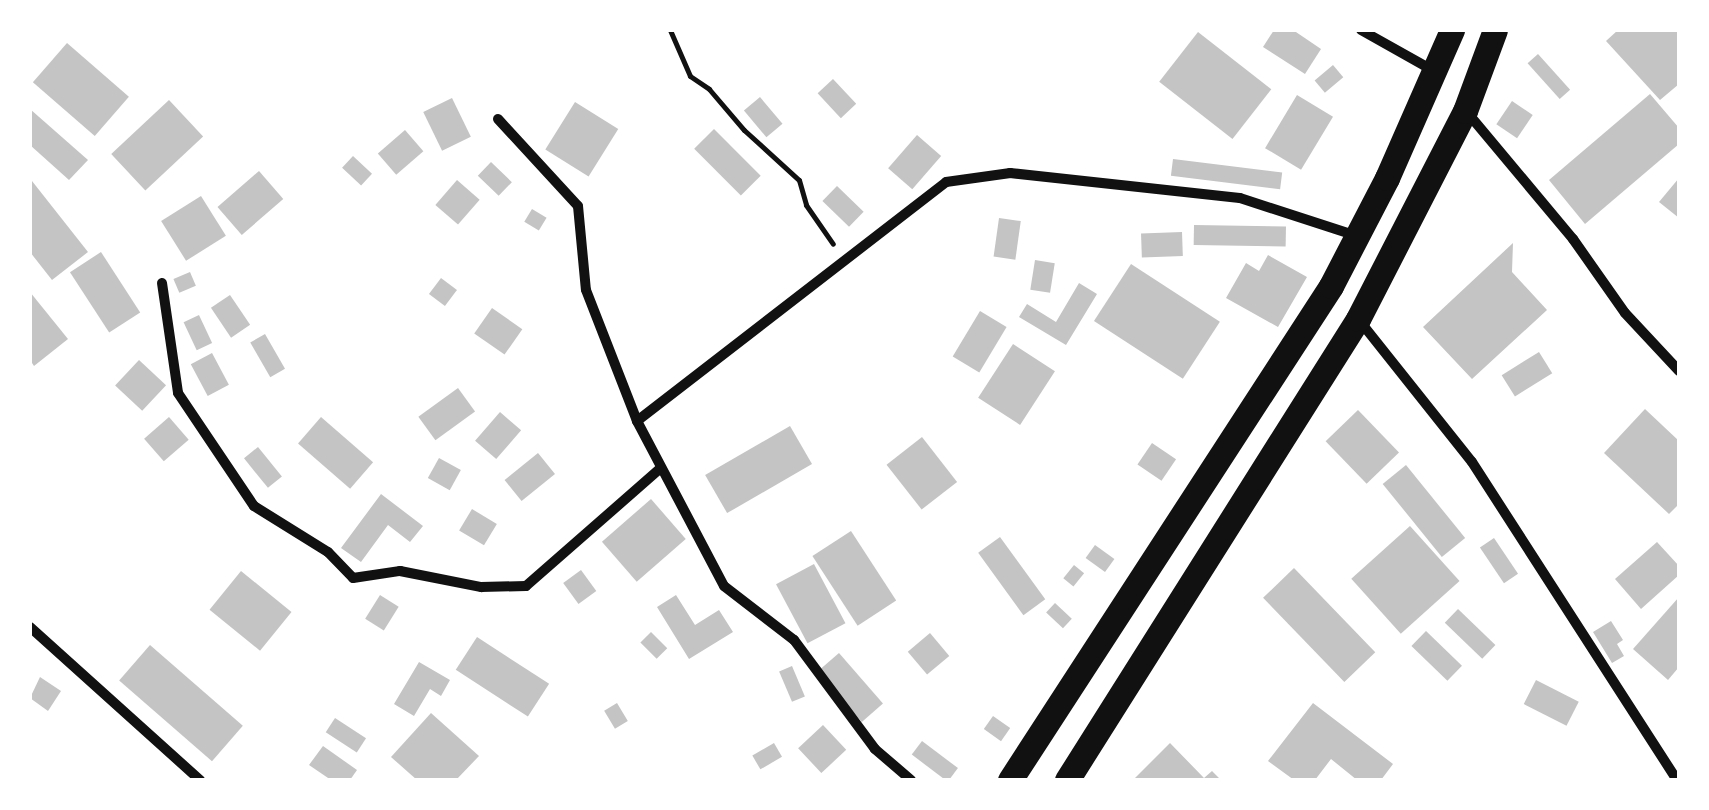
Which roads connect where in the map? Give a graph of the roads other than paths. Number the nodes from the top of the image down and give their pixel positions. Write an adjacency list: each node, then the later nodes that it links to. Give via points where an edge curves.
1 (1361, 30): 4 (street)
2 (1452, 30): 4 (main road)
3 (1495, 30): 5 (main road)
4 (1436, 72): 7 (main road)
5 (1465, 111): 9 (main road); 10 (street, via 1573,239 1624,313)
6 (498, 119): 11 (street, via 578,206 586,290)
7 (1358, 236): 11 (street, via 1240,198 1010,172 946,182); 16 (main road)
8 (162, 282): 12 (street, via 178,393 254,506 328,552 353,578 400,571 480,587 526,586)
9 (1358, 319): 17 (main road); 18 (street, via 1472,462)
10 (1679, 371)
11 (637, 422): 12 (street)
12 (661, 468): 15 (street, via 724,586 794,640 875,749)
13 (30, 627): 14 (street)
14 (200, 780)
15 (910, 780)
16 (1010, 780)
17 (1067, 780)
18 (1677, 780)

